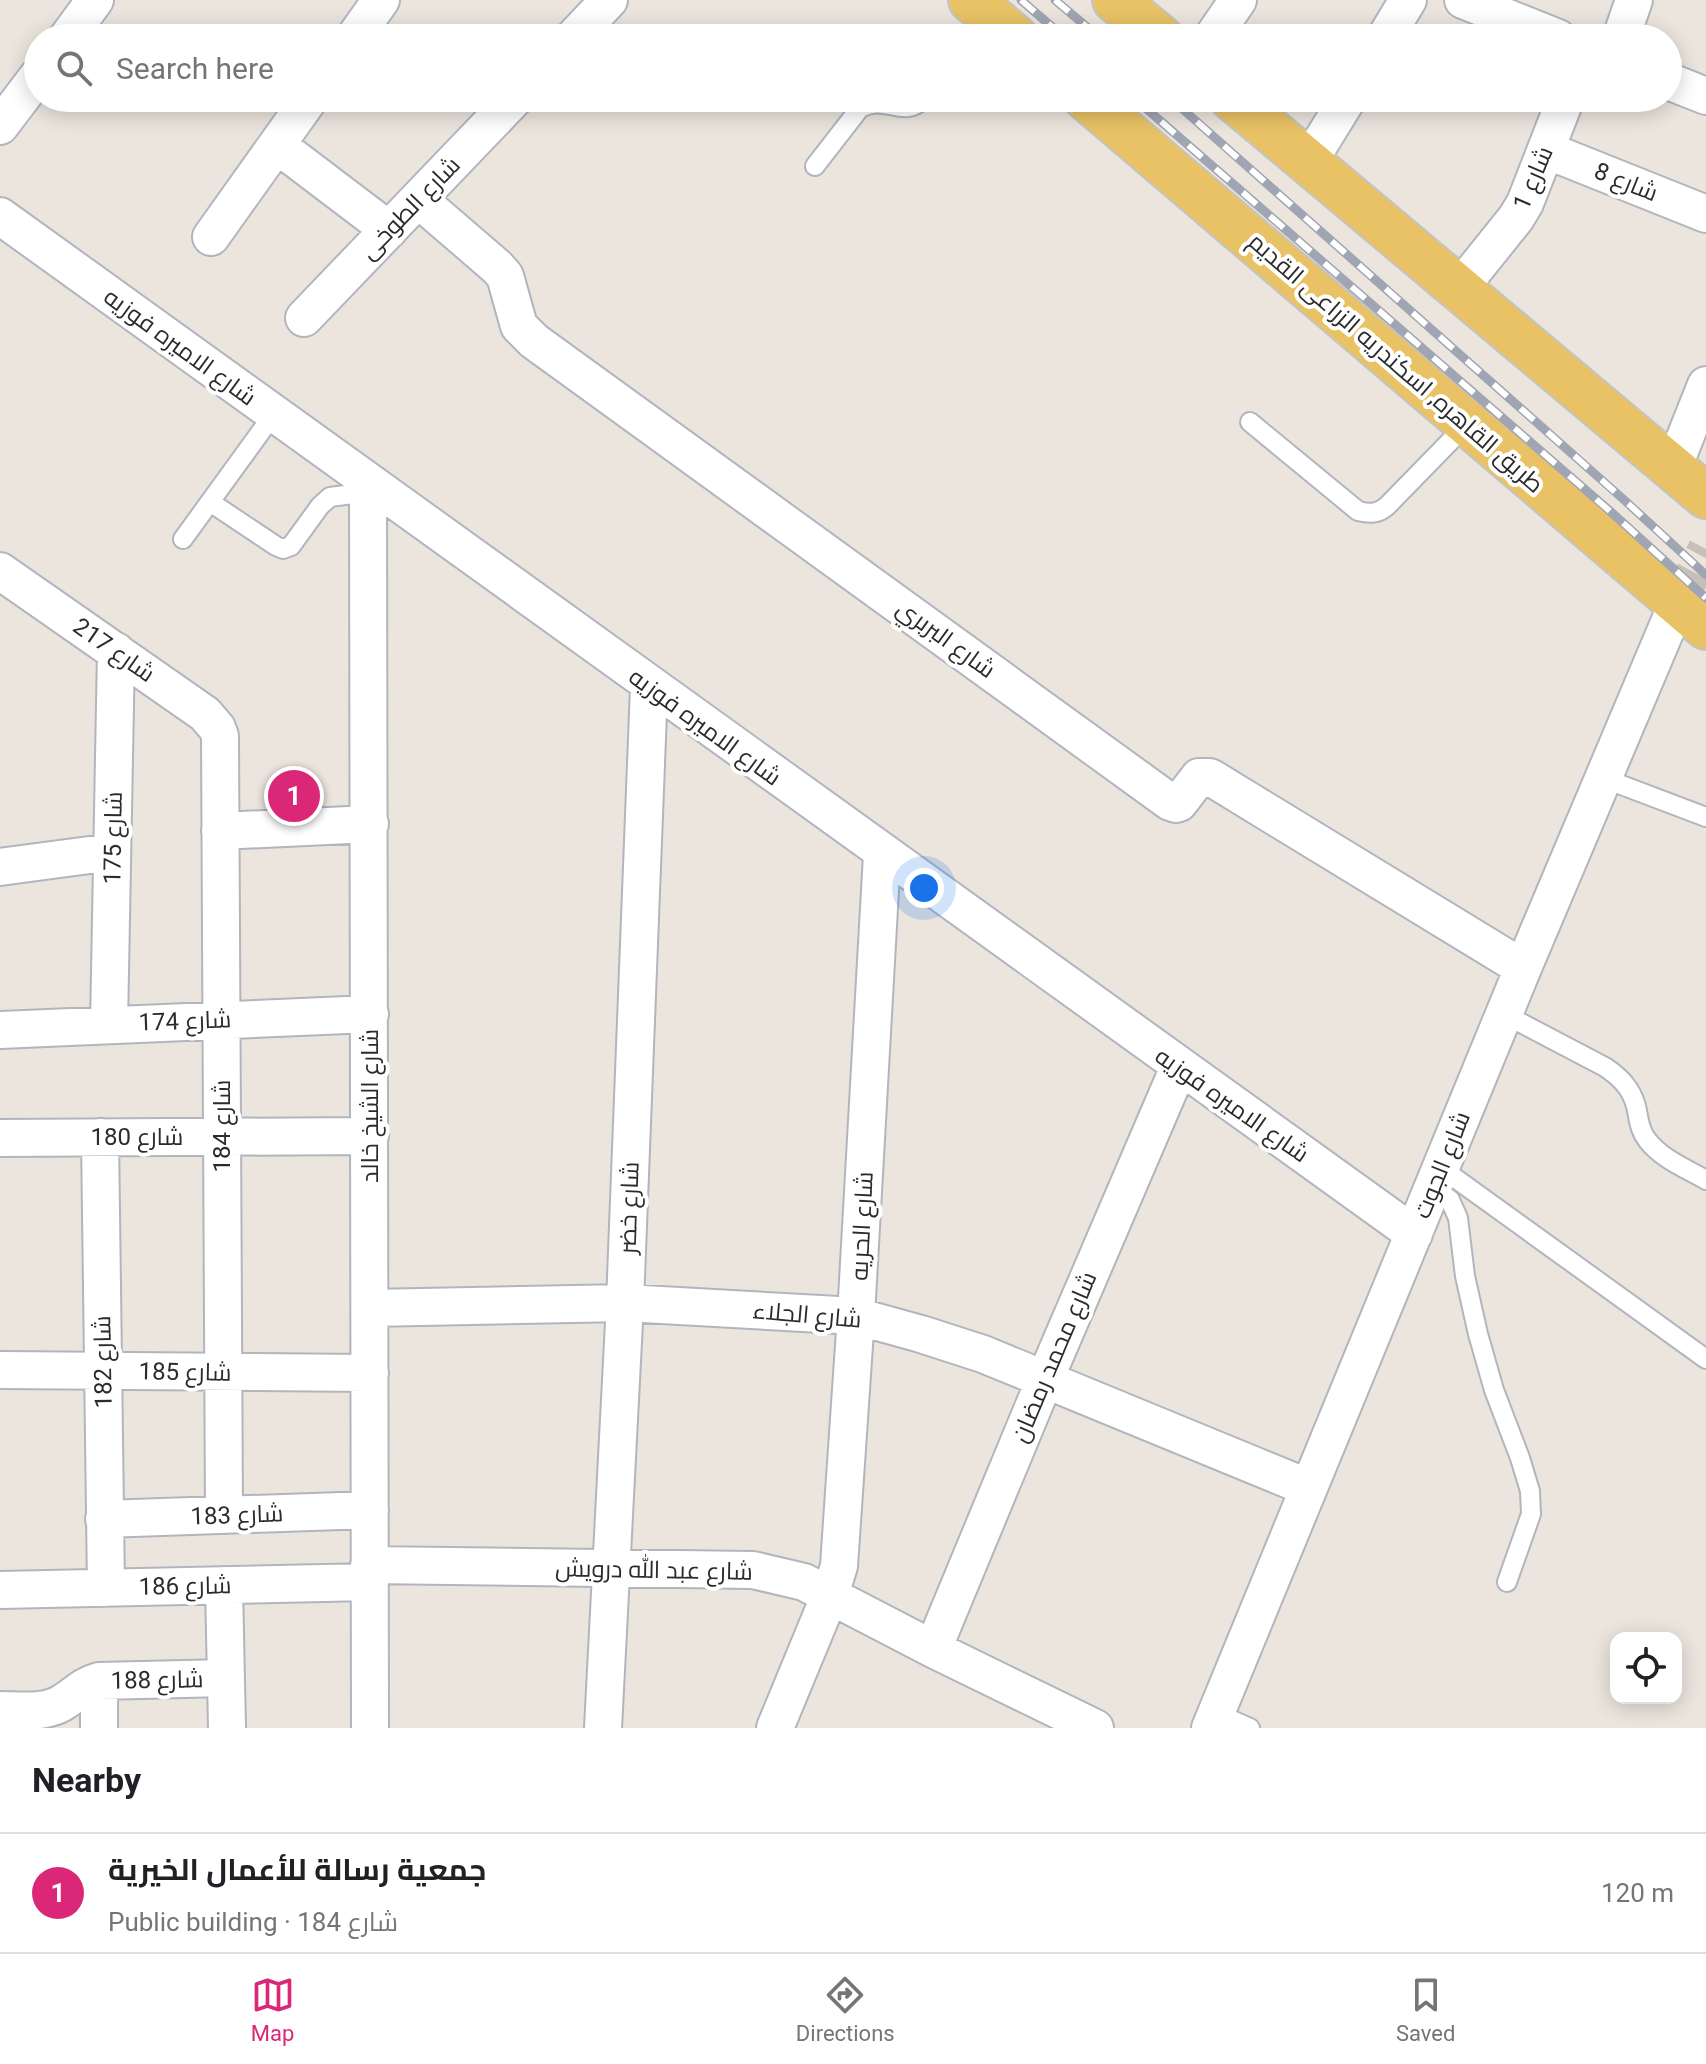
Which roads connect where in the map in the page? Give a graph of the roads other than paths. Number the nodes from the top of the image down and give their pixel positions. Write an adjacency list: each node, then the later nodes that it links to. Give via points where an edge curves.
1 (95, 0): 9 (street)
2 (381, 0): 10 (street)
3 (609, 0): 11 (street)
4 (1115, 0): 12 (main road)
5 (1238, 0): 13 (street)
6 (1408, 0): 14 (street)
7 (1463, 0): 15 (street)
8 (1634, 0): 16 (street)
9 (77, 24)
10 (364, 24)
11 (586, 24)
12 (1144, 24)
13 (1222, 24)
14 (1393, 24)
15 (1523, 24)
16 (1626, 24)
17 (1682, 87): 19 (street)
18 (24, 94): 27 (street)
19 (1706, 96)
20 (300, 112): 28 (street)
21 (502, 112): 32 (street, شارع الطوخى)
22 (857, 112): 31 (lane)
23 (1102, 112): 42 (main road, طريق القاهره, اسكندريه الزراعى القديم)
24 (1248, 112): 30 (main road)
25 (1339, 112): 30 (street)
26 (1561, 112): 29 (street, شارع 1)
27 (0, 126)
28 (277, 145): 35 (street); 36 (street)
29 (1546, 150): 33 (street, شارع 8); 37 (street, شارع 1, via 1516,218)
30 (1308, 163): 37 (main road)
31 (815, 166)
32 (418, 199): 35 (street, شارع الطوخى); 60 (street, شارع البربري, via 505,276 519,326 534,341 1170,802 1179,803 1199,777 1210,777)
33 (1706, 214)
34 (0, 216): 40 (street, شارع الاميره فوزيه)
35 (389, 230): 38 (street, شارع الطوخى)
36 (211, 237)
37 (1459, 289): 43 (main road)
38 (304, 318)
39 (1706, 385): 43 (street)
40 (273, 415): 44 (street, شارع الاميره فوزيه); 46 (lane)
41 (1250, 422): 42 (lane, via 1358,511 1373,513 1387,506)
42 (1467, 424): 49 (main road, طريق القاهره, اسكندريه الزراعى القديم)
43 (1673, 468): 45 (main road)
44 (368, 488): 46 (lane, via 330,497 283,549); 51 (street, شارع الاميره فوزيه); 55 (street, شارع الشيخ خالد)
45 (1706, 496)
46 (210, 502): 47 (lane)
47 (183, 539)
48 (0, 571): 50 (street, شارع 217)
49 (1692, 615): 53 (street, شارع الجوت)
50 (116, 651): 52 (street, شارع 217, via 205,714); 57 (street, شارع 175)
51 (649, 687): 58 (street, شارع الاميره فوزيه); 74 (street, شارع خضر)
52 (220, 736): 56 (street, شارع 184)
53 (1603, 778): 54 (lane); 60 (street, شارع الجوت)
54 (1706, 817)
55 (370, 824): 56 (street); 61 (street, شارع الشيخ خالد)
56 (220, 831): 63 (street, شارع 184)
57 (112, 852): 59 (street); 64 (street, شارع 175)
58 (882, 855): 66 (street, شارع الاميره فوزيه); 76 (street, شارع الحريه)
59 (0, 867)
60 (1523, 968): 62 (street, شارع الجوت)
61 (370, 1014): 63 (street, شارع 174); 67 (street, شارع الشيخ خالد)
62 (1504, 1014): 71 (street, شارع الجوت); 72 (lane, via 1618,1076 1634,1099 1647,1140)
63 (221, 1020): 64 (street, شارع 174); 69 (street, شارع 184)
64 (109, 1025): 65 (street, شارع 174)
65 (0, 1030)
66 (1179, 1067): 73 (street, شارع الاميره فوزيه); 82 (street, شارع محمد رمضان)
67 (370, 1136): 69 (street, شارع 180); 75 (street, شارع الشيخ خالد)
68 (100, 1137): 69 (street, شارع 180); 70 (street, شارع 180); 79 (street, شارع 182)
69 (222, 1137): 80 (street, شارع 184)
70 (0, 1138)
71 (1437, 1177): 73 (street, شارع الجوت); 77 (lane); 89 (lane, via 1458,1218 1478,1334 1530,1491 1531,1514)
72 (1706, 1180)
73 (1414, 1234): 83 (street, شارع الجوت)
74 (625, 1303): 75 (street, شارع الجلاء); 76 (street, شارع الجلاء); 87 (street, شارع خضر)
75 (370, 1308): 81 (street, شارع الشيخ خالد)
76 (856, 1316): 82 (street, شارع الجلاء); 93 (street, شارع الحريه, via 842,1536)
77 (1706, 1359)
78 (0, 1370): 79 (street, شارع 185)
79 (103, 1371): 80 (street, شارع 185); 86 (street, شارع 182)
80 (223, 1373): 81 (street, شارع 185); 85 (street, شارع 184)
81 (370, 1373): 84 (street, شارع الشيخ خالد)
82 (1045, 1379): 83 (street, شارع الجلاء); 94 (street, شارع محمد رمضان)
83 (1309, 1488): 98 (street, شارع الجوت)
84 (370, 1510): 85 (street, شارع 183); 88 (street, شارع الشيخ خالد)
85 (224, 1515): 86 (street, شارع 183)
86 (104, 1519): 91 (street, شارع 182)
87 (610, 1568): 88 (street, شارع عبد الله درويش); 93 (street, شارع عبد الله درويش, via 753,1570 804,1582); 102 (street, شارع خضر)
88 (370, 1573): 90 (street, شارع 186); 101 (street, شارع الشيخ خالد)
89 (1507, 1582)
90 (224, 1585): 91 (street, شارع 186); 95 (street)
91 (106, 1588): 92 (street, شارع 186)
92 (0, 1590)
93 (830, 1595): 94 (street, شارع عبد الله درويش); 103 (street, شارع الحريه)
94 (933, 1649): 104 (street, شارع عبد الله درويش)
95 (226, 1678): 96 (street, شارع 188); 100 (street)
96 (99, 1681): 97 (street, شارع 188, via 49,1709); 99 (street)
97 (0, 1710)
98 (1213, 1721): 105 (lane)
99 (99, 1728)
100 (227, 1728)
101 (370, 1728)
102 (603, 1728)
103 (775, 1728)
104 (1095, 1728)
105 (1250, 1728)

